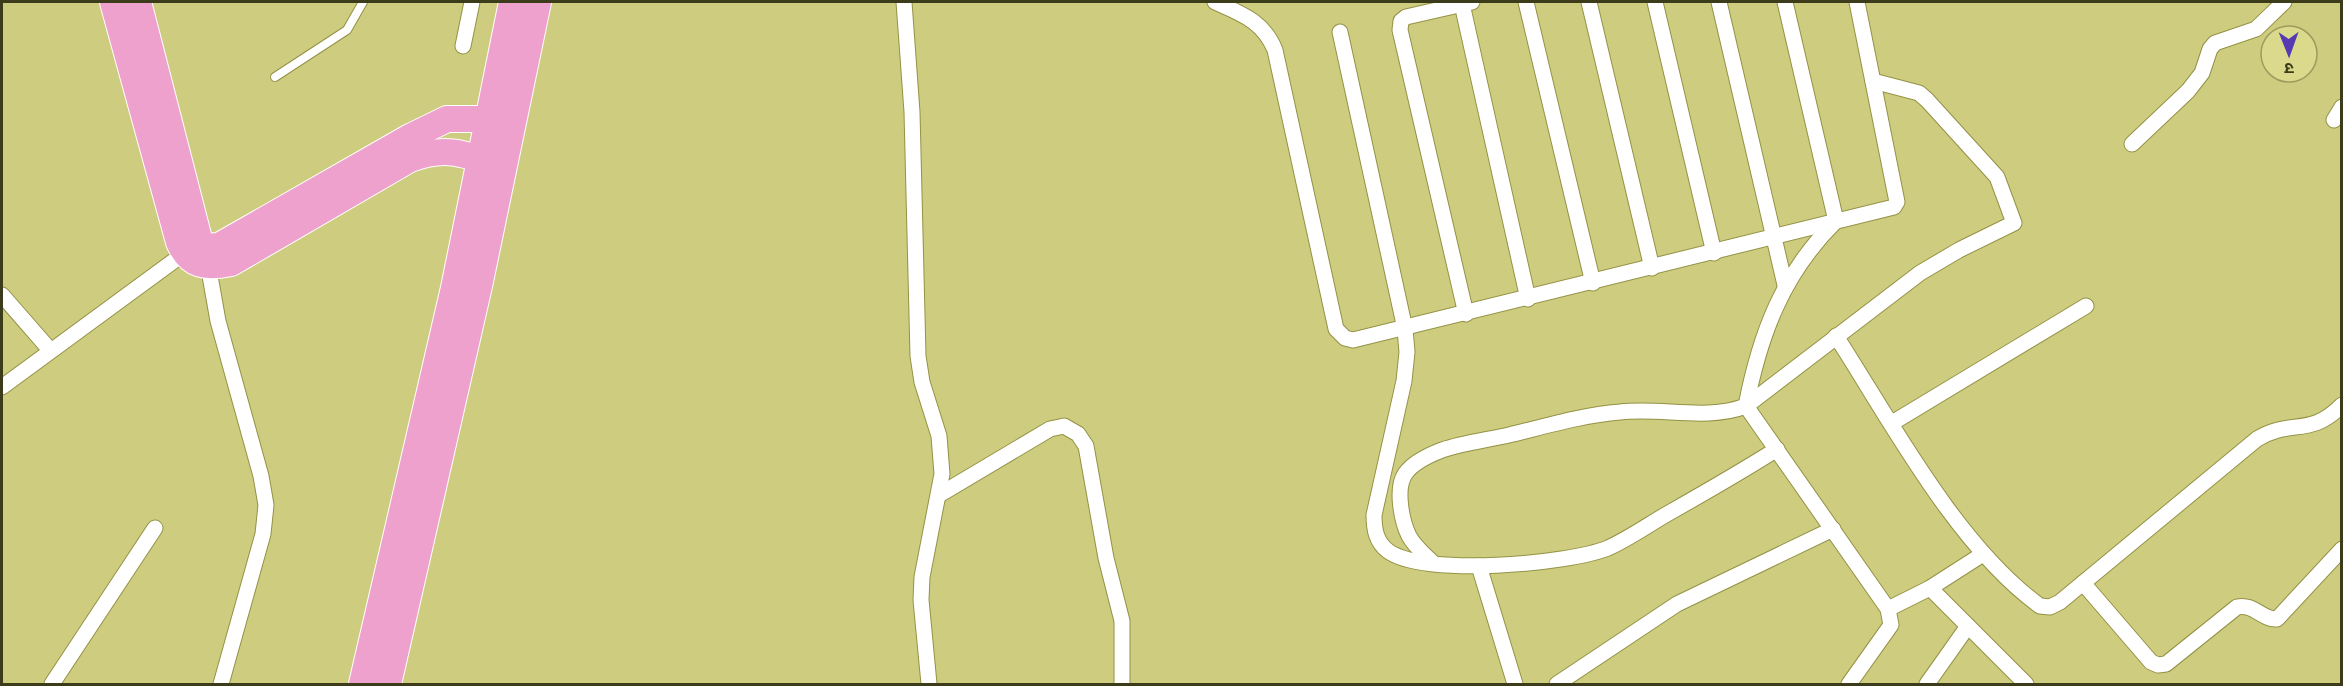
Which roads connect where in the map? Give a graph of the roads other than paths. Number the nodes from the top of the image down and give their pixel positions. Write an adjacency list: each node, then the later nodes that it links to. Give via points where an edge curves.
1 (113, 2): 26 (main road)
2 (138, 2): 26 (main road)
3 (363, 2): 19 (lane, via 347,30)
4 (472, 2): 18 (street)
5 (512, 2): 21 (main road)
6 (538, 2): 21 (main road)
7 (904, 2): 43 (street, via 912,112 918,356 939,436)
8 (1215, 2): 35 (street, via 1257,23 1268,33 1275,50 1336,329 1353,340)
9 (1526, 2): 29 (street)
10 (1589, 2): 28 (street)
11 (1655, 2): 27 (street)
12 (1719, 2): 25 (street)
13 (1785, 2): 24 (street)
14 (1857, 2): 20 (street)
15 (2284, 2): 22 (street, via 2256,29 2215,43 2202,73 2188,91)
16 (1467, 3): 32 (street); 34 (street, via 1406,17 1400,30)
17 (1340, 32): 35 (street)
18 (463, 46)
19 (275, 77)
20 (1873, 81): 24 (street, via 1897,204); 36 (street, via 1919,93 1927,100 1997,177 2014,223 1920,273)
21 (501, 124): 23 (main road); 26 (main road, via 467,117 447,119 219,246)
22 (2132, 144)
23 (492, 163): 26 (main road, via 462,153 432,151 410,159 231,263); 56 (main road); 57 (main road, via 479,286)
24 (1836, 221): 25 (street); 30 (street, via 1808,250)
25 (1773, 237): 27 (street); 30 (street)
26 (199, 252): 37 (street); 55 (street, via 266,505 263,534)
27 (1714, 253): 28 (street)
28 (1652, 268): 29 (street)
29 (1593, 283): 32 (street)
30 (1785, 285): 40 (street, via 1757,357)
31 (2, 295): 37 (street)
32 (1528, 299): 34 (street)
33 (2086, 306): 41 (street)
34 (1466, 314): 35 (street)
35 (1405, 329): 48 (street, via 1406,368 1374,530 1389,552)
36 (1836, 336): 40 (street); 41 (street)
37 (50, 351): 38 (street)
38 (2, 387)
39 (2342, 405): 50 (street, via 2322,423 2281,428 2257,439)
40 (1746, 406): 42 (street); 48 (street, via 1710,414 1651,410 1590,416 1444,450 1418,461 1401,482 1402,512 1408,534)
41 (1892, 423): 47 (street)
42 (1777, 449): 45 (street); 49 (street, via 1610,547 1567,559)
43 (939, 495): 58 (street, via 922,589); 59 (street, via 1050,429 1064,426 1078,435 1086,446 1106,558 1121,613)
44 (155, 528): 54 (street)
45 (1833, 529): 52 (street); 61 (street, via 1677,604)
46 (2342, 549): 50 (street, via 2277,619 2270,620 2251,607 2237,607 2166,664 2151,662)
47 (1983, 554): 50 (street, via 2040,606 2060,602); 51 (street)
48 (1433, 563): 49 (street)
49 (1479, 566): 60 (street)
50 (2083, 583)
51 (1930, 588): 52 (street); 53 (street)
52 (1888, 609): 62 (street, via 1891,625)
53 (1968, 626): 63 (street); 64 (street)
54 (52, 684)
55 (221, 684)
56 (362, 684)
57 (388, 684)
58 (929, 684)
59 (1122, 684)
60 (1515, 684)
61 (1557, 684)
62 (1849, 684)
63 (1927, 684)
64 (2026, 684)

